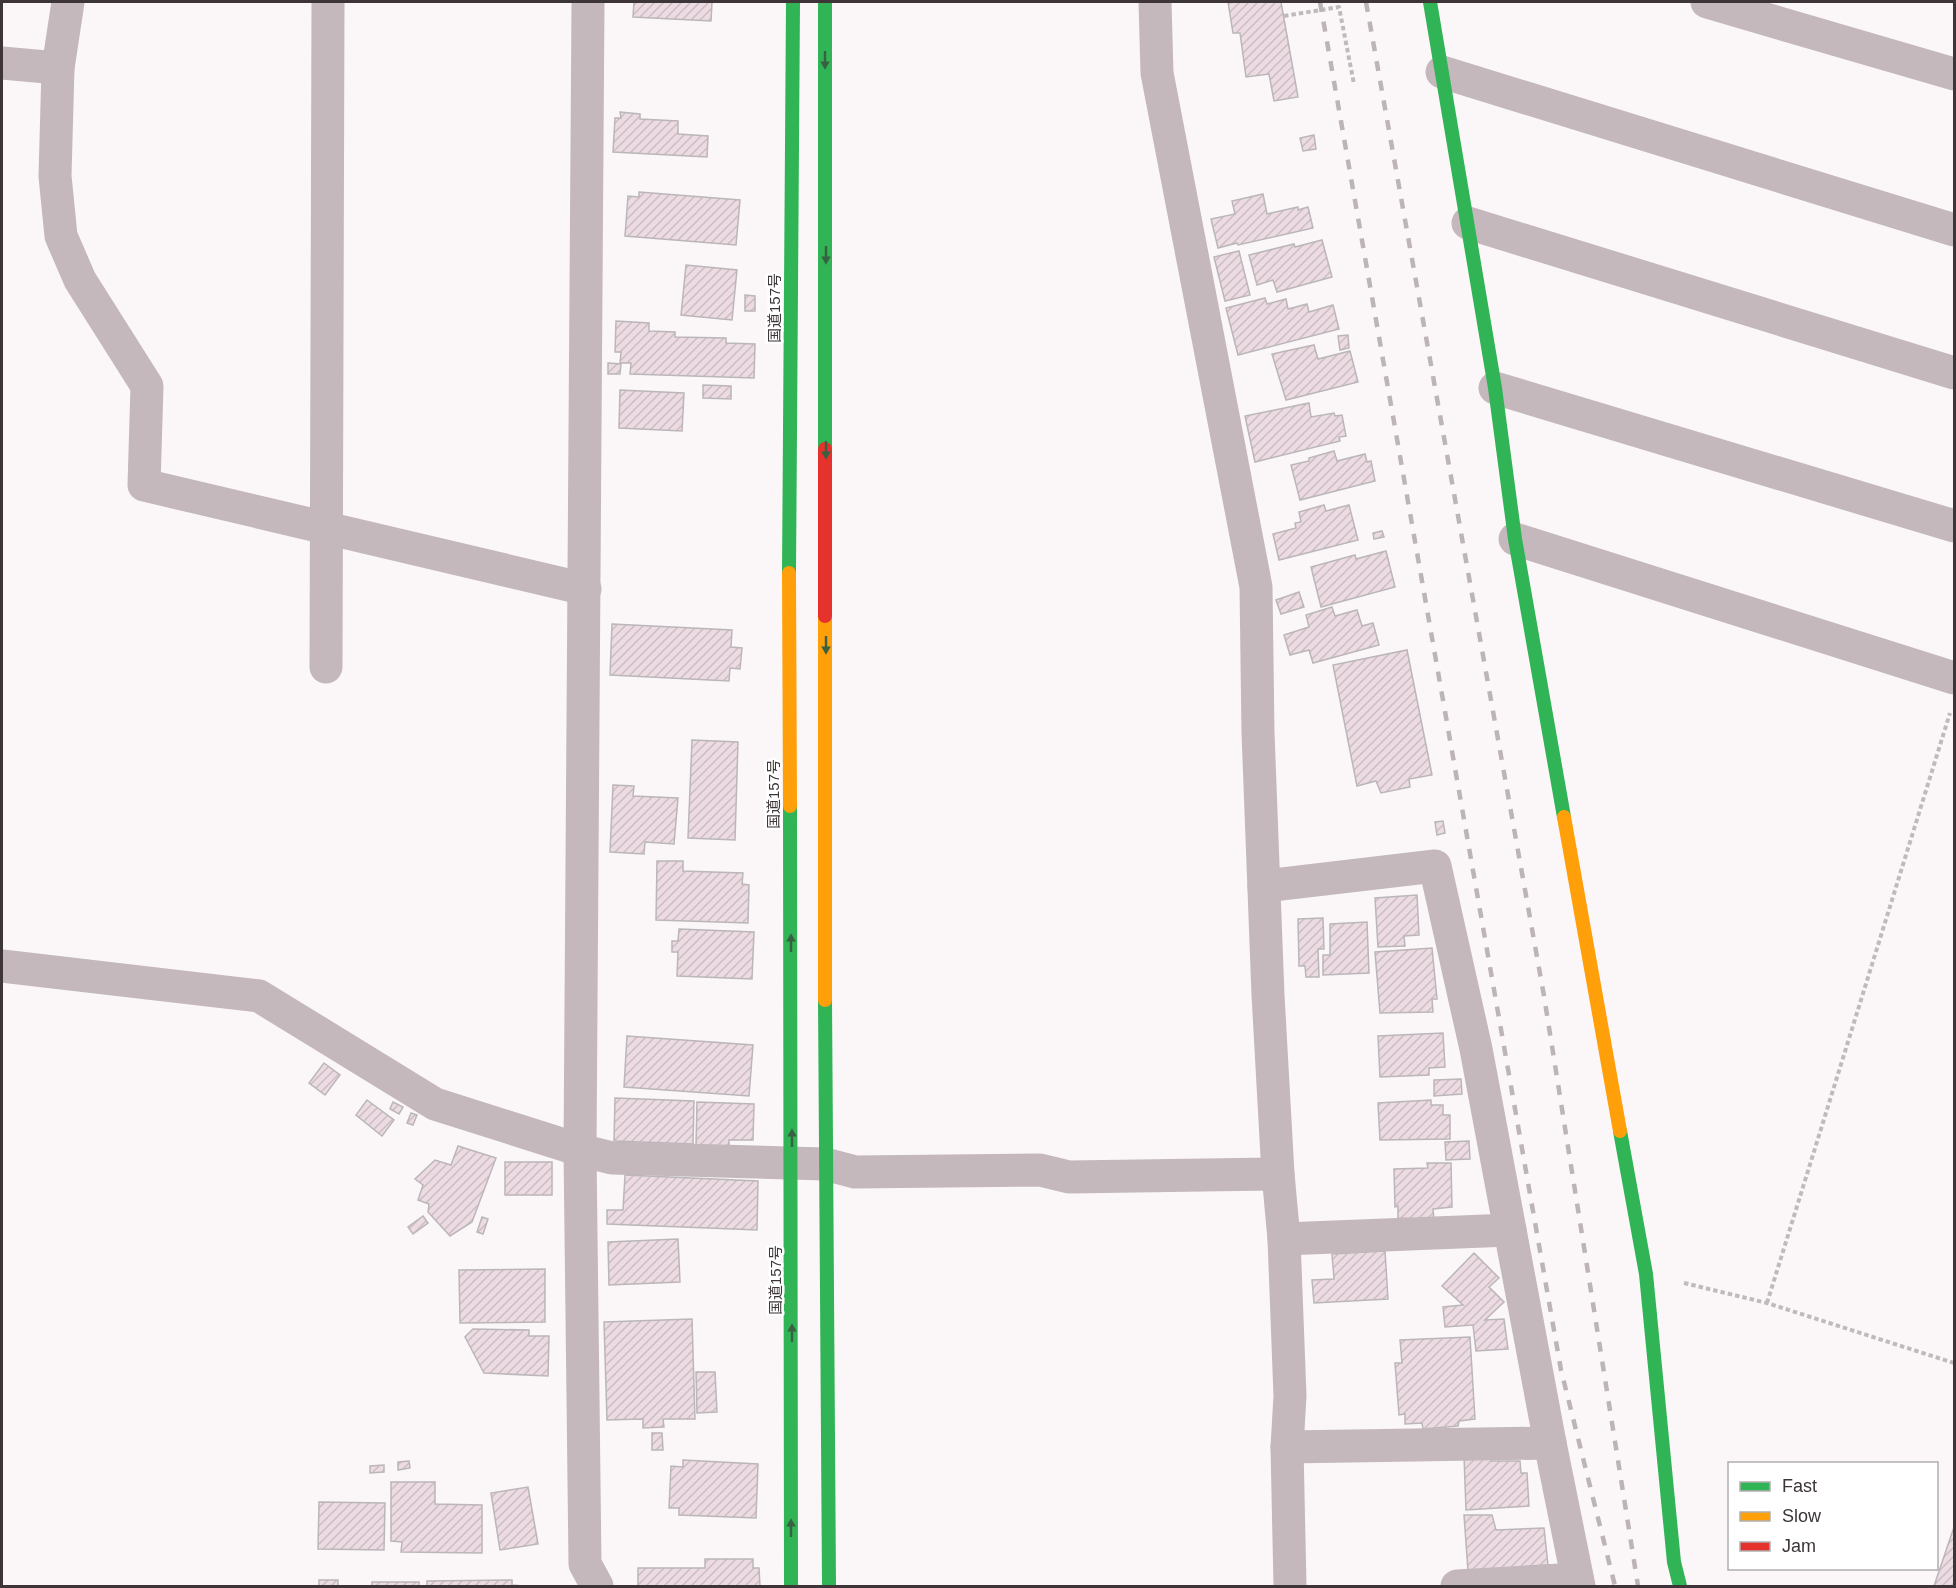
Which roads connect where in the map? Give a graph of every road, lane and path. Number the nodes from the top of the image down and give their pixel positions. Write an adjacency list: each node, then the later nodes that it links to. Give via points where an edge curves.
1 (68, 2): 11 (street)
2 (328, 2): 20 (street)
3 (588, 2): 22 (street)
4 (793, 2): 28 (main road, 国道157号, one-way to 4, via 789,570)
5 (825, 2): 29 (main road, one-way to 29)
6 (1155, 2): 25 (street, via 1157,73 1256,587)
7 (1430, 2): 12 (main road)
8 (1707, 2): 13 (street)
9 (1284, 16): 14 (path, via 1339,8)
10 (2, 63): 11 (street)
11 (58, 68): 20 (street, via 56,176 61,236 80,280 147,386 144,485)
12 (1442, 72): 15 (main road); 16 (street)
13 (1954, 74)
14 (1354, 84)
15 (1468, 223): 17 (street); 18 (main road)
16 (1954, 230)
17 (1954, 373)
18 (1495, 388): 19 (street); 21 (main road)
19 (1954, 526)
20 (326, 528): 22 (street); 23 (street)
21 (1515, 539): 24 (street); 33 (main road)
22 (585, 589): 27 (street)
23 (326, 667)
24 (1953, 693): 34 (path)
25 (1264, 886): 30 (street); 31 (street, via 1435,866 1476,1049)
26 (2, 966): 27 (street, via 259,996 435,1104)
27 (580, 1150): 28 (street, via 612,1158); 39 (street, via 585,1564)
28 (792, 1162): 29 (street); 40 (main road, 国道157号, one-way to 28)
29 (825, 1164): 30 (street, via 855,1172 1040,1170 1070,1177); 41 (main road)
30 (1278, 1174): 32 (street)
31 (1510, 1230): 32 (street); 36 (street)
32 (1284, 1239): 37 (street, via 1290,1396)
33 (1646, 1274): 34 (path); 44 (main road, via 1674,1563)
34 (1767, 1303): 35 (path)
35 (1954, 1363)
36 (1550, 1443): 37 (street); 38 (street)
37 (1287, 1447): 42 (street)
38 (1578, 1583): 43 (street)
39 (597, 1587)
40 (791, 1587)
41 (829, 1587)
42 (1290, 1587)
43 (1457, 1587)
44 (1680, 1587)

